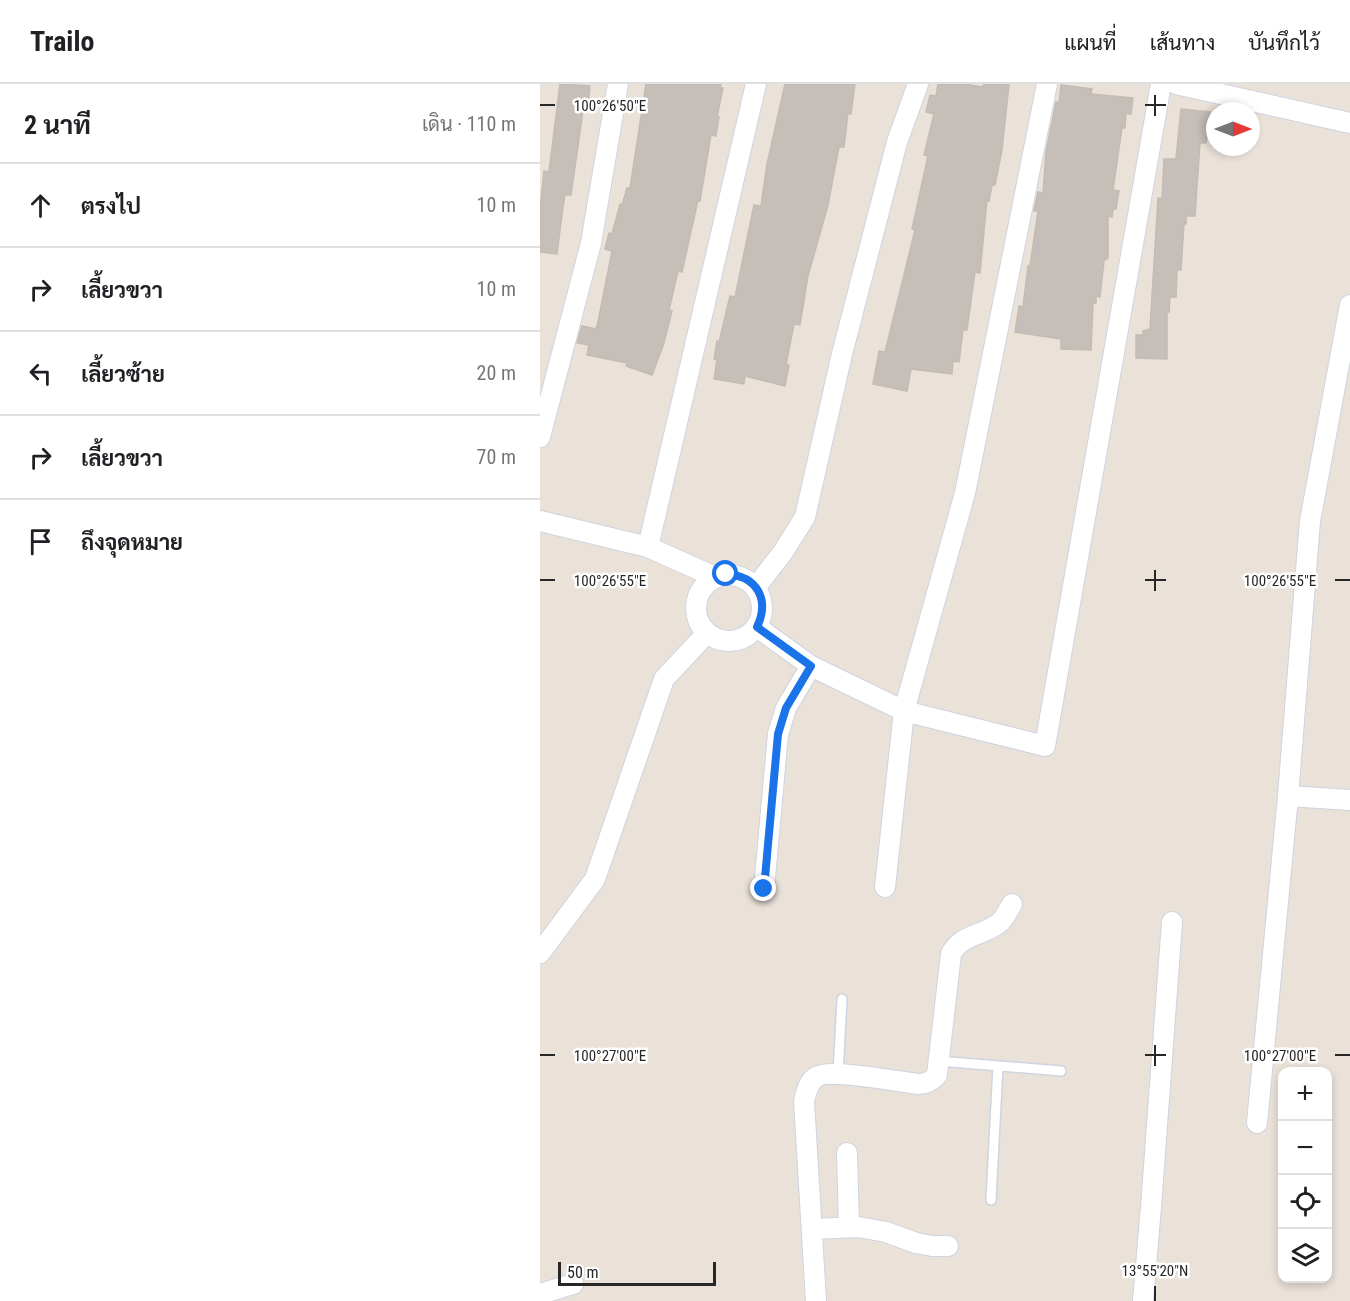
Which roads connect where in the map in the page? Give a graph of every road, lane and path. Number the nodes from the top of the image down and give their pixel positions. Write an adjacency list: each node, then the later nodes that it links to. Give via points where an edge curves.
1 (618, 84): 10 (street, via 591,243)
2 (756, 84): 12 (street)
3 (918, 84): 14 (street, via 897,142 844,343 805,517)
4 (1047, 84): 18 (street, via 965,493)
5 (1161, 84): 18 (street, via 1045,746)
6 (1176, 84): 7 (street)
7 (1234, 90): 8 (street)
8 (1350, 123)
9 (1350, 305): 19 (street, via 1310,521)
10 (540, 437)
11 (540, 520): 12 (street)
12 (648, 547): 13 (street)
13 (715, 577): 14 (street, via 737,575); 16 (street, via 699,592 696,603 700,625)
14 (756, 587): 15 (street, via 763,607)
15 (757, 627): 16 (street, via 739,640 717,639); 17 (street)
16 (707, 633): 25 (street, via 664,679 595,879)
17 (811, 666): 18 (street); 22 (street, via 786,708 778,734)
18 (904, 711): 21 (street)
19 (1288, 796): 20 (street); 31 (street)
20 (1350, 800)
21 (885, 887)
22 (764, 889)
23 (1012, 904): 27 (street, via 1003,920 960,942 951,954)
24 (1172, 922): 40 (street)
25 (540, 954)
26 (842, 999): 30 (lane)
27 (938, 1061): 28 (lane); 30 (street, via 936,1075 925,1084)
28 (998, 1066): 29 (lane); 33 (lane)
29 (1062, 1071)
30 (838, 1074): 35 (street, via 813,1078 804,1101)
31 (1257, 1123)
32 (846, 1153): 34 (street)
33 (992, 1200)
34 (849, 1227): 35 (street); 36 (street, via 886,1232 916,1243)
35 (812, 1230): 39 (street)
36 (948, 1246)
37 (573, 1284): 38 (street)
38 (540, 1294)
39 (816, 1301)
40 (1143, 1301)

